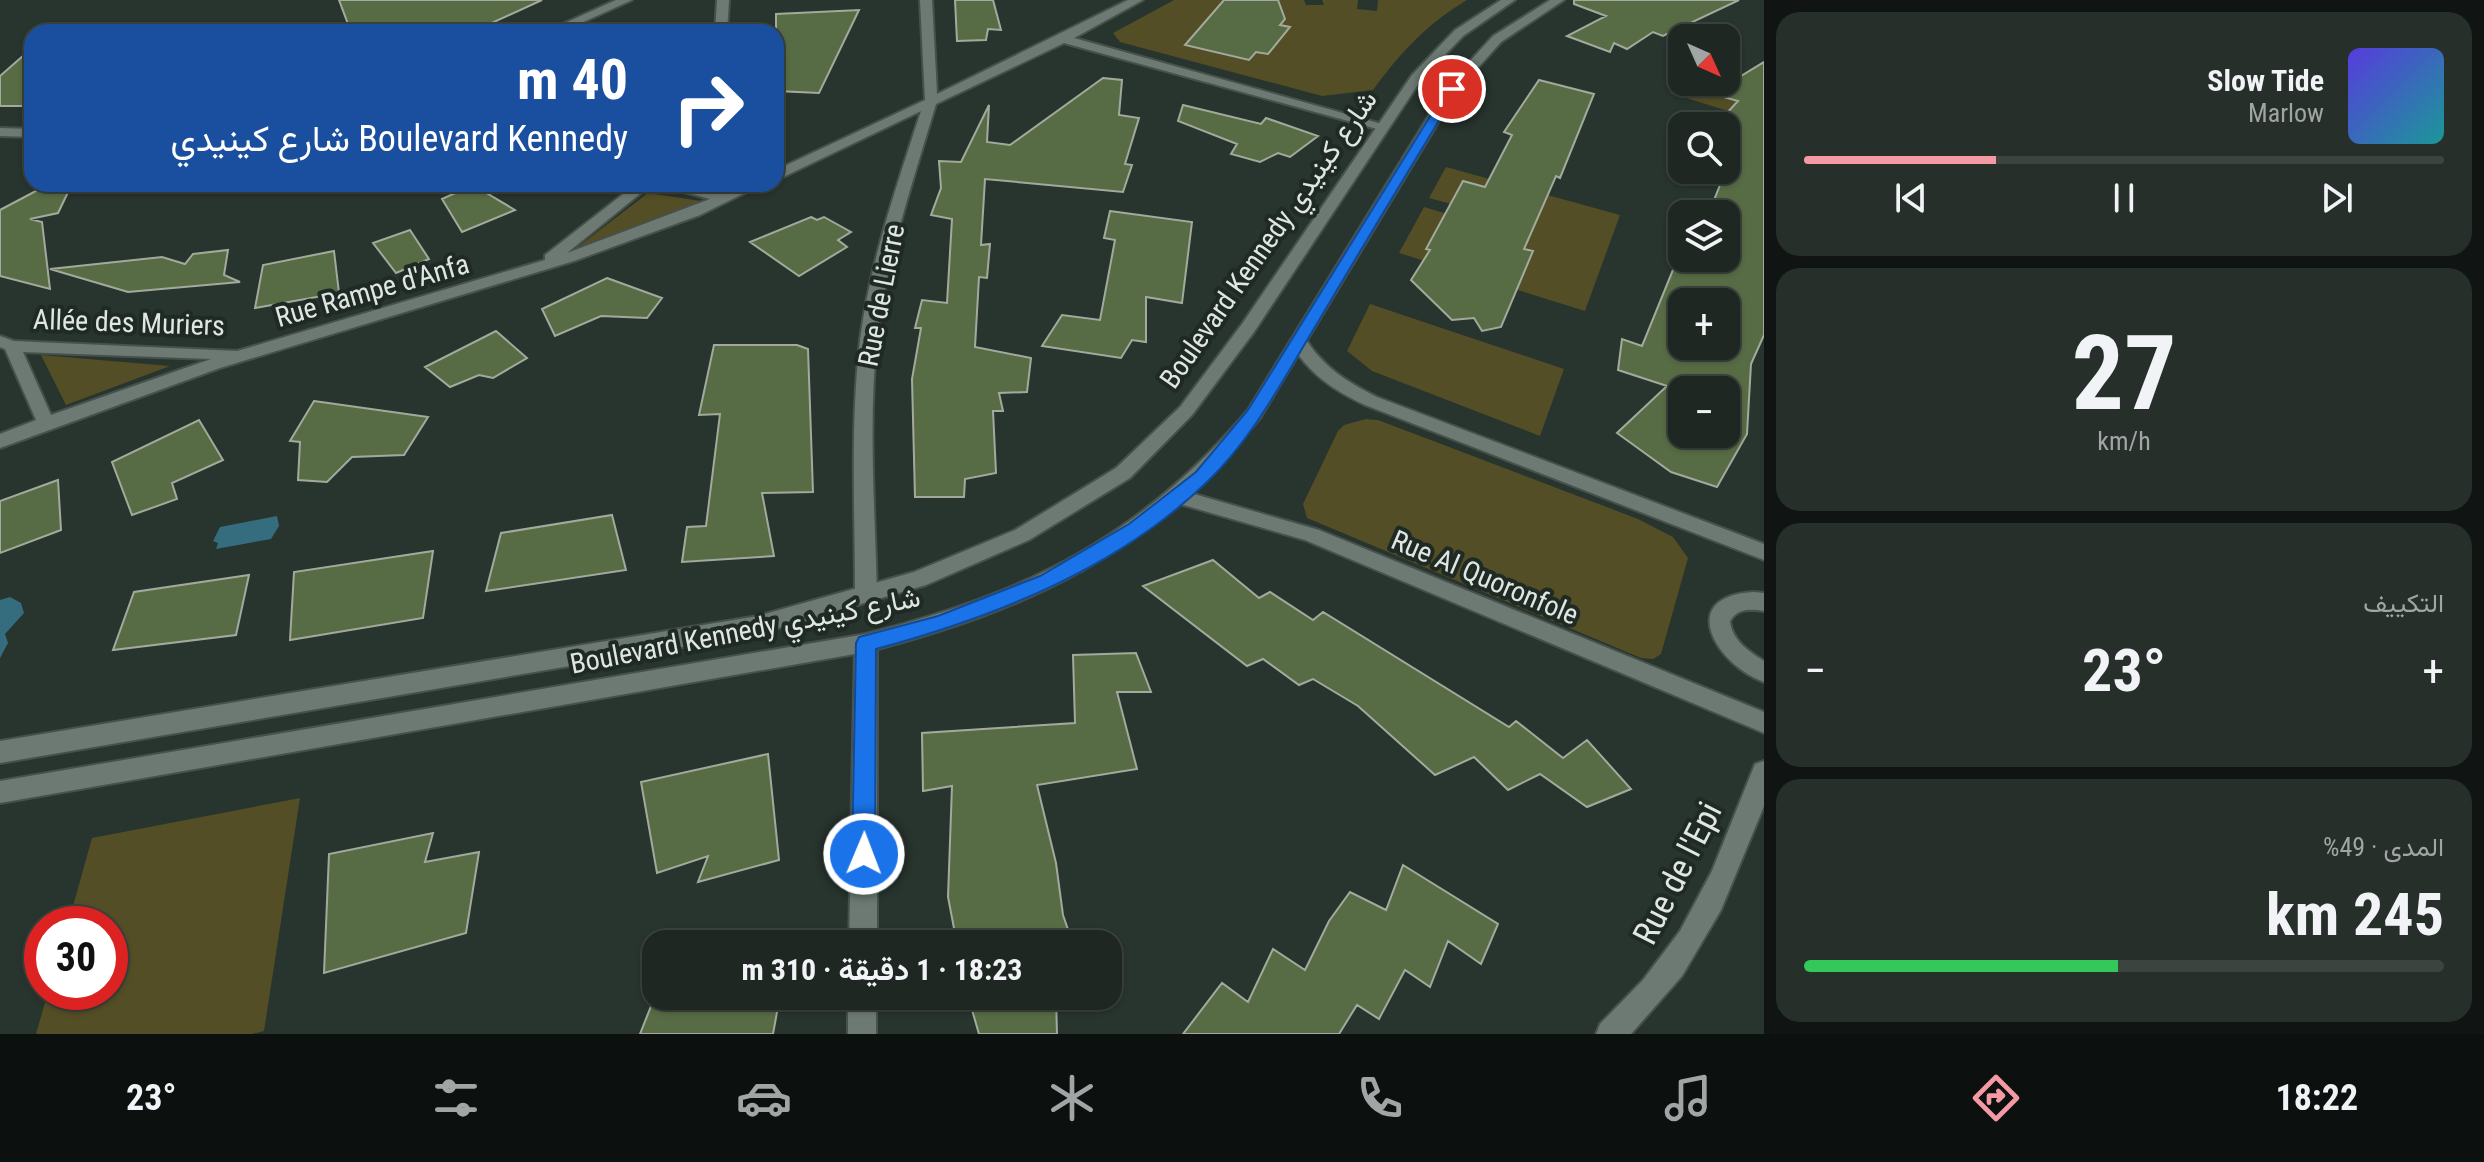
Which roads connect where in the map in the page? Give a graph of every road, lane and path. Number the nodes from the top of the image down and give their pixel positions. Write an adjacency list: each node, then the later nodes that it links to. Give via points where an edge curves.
1 (626, 0): 7 (street)
2 (723, 0): 8 (street)
3 (926, 0): 10 (street, Rue de Lierre)
4 (1137, 0): 9 (street)
5 (1509, 0): 11 (street, Boulevard Kennedy شارع كينيدي, via 1439,52)
6 (1558, 0): 20 (street, Boulevard Kennedy شارع كينيدي, via 1497,39 1452,89)
7 (570, 24)
8 (722, 24)
9 (1063, 39): 10 (street); 11 (street)
10 (931, 100): 14 (street); 27 (street, Rue de Lierre, via 897,213 869,337 863,404)
11 (1382, 126): 27 (street, Boulevard Kennedy شارع كينيدي, via 1220,368 1132,465 1022,535)
12 (0, 132): 13 (street)
13 (24, 133)
14 (784, 171)
15 (635, 192): 19 (street)
16 (699, 192): 18 (street)
17 (739, 192): 18 (street, Rue Rampe d'Anfa)
18 (726, 198): 19 (street, Rue Rampe d'Anfa)
19 (538, 268): 22 (street, Rue Rampe d'Anfa)
20 (1299, 342): 25 (street, Boulevard Kennedy شارع كينيدي, via 1239,435); 26 (street, via 1323,372 1371,401)
21 (6, 343): 22 (street, Allée des Muriers); 23 (street, Allée des Muriers)
22 (244, 354): 23 (street, Rue Rampe d'Anfa)
23 (46, 423): 24 (street, Rue Rampe d'Anfa)
24 (0, 441)
25 (1180, 497): 29 (street, Boulevard Kennedy شارع كينيدي, via 1047,581 941,624); 31 (street, Rue Al Quoronfole, via 1312,535)
26 (1764, 552)
27 (866, 595): 32 (street, Boulevard Kennedy شارع كينيدي, via 758,625)
28 (1764, 602): 30 (street, via 1728,604 1718,625 1735,653)
29 (866, 643): 34 (street, Boulevard Kennedy شارع كينيدي); 35 (street)
30 (1764, 672)
31 (1764, 723)
32 (0, 752)
33 (1764, 772): 38 (street, Rue de l'Epi, via 1690,941 1646,1000)
34 (0, 792)
35 (863, 930)
36 (862, 1010): 37 (street)
37 (862, 1034)
38 (1610, 1034)

